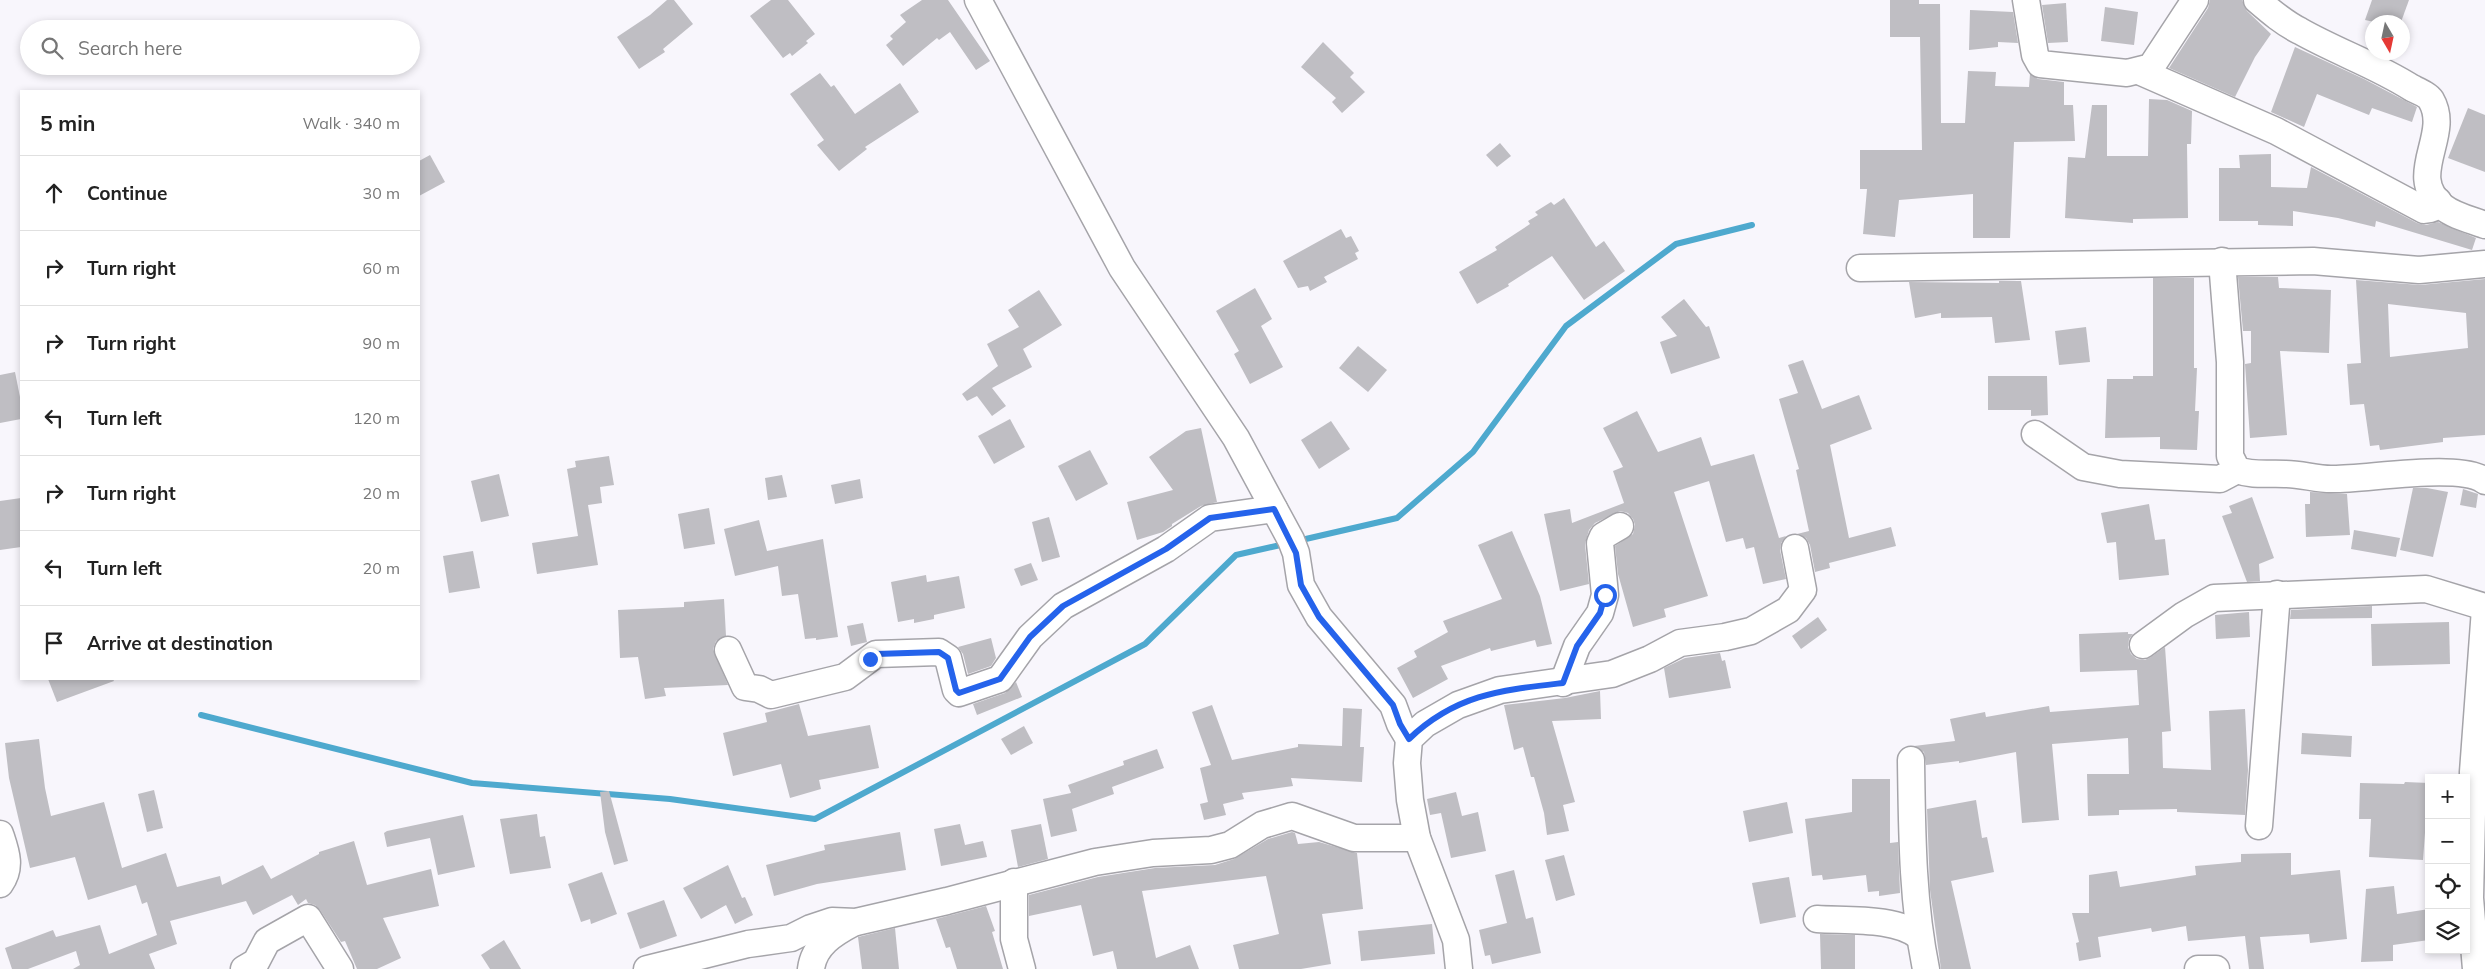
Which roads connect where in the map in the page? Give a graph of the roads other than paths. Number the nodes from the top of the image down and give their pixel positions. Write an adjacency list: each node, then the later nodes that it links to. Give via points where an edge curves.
1 (978, 0): 14 (street, via 1122,268 1236,438)
2 (2026, 0): 5 (street, via 2035,55 2040,64 2127,73)
3 (2194, 0): 5 (street, via 2151,67)
4 (2257, 0): 6 (street, via 2301,32 2385,71 2430,99 2436,113 2437,128 2426,166 2427,182)
5 (2139, 71): 6 (street, via 2276,131 2424,210 2431,209)
6 (2438, 201): 7 (street, via 2444,208)
7 (2485, 225)
8 (2222, 261): 9 (street, via 2313,261 2419,270); 10 (street); 12 (street, via 2230,362 2230,456)
9 (2485, 264)
10 (1860, 268)
11 (2035, 434): 12 (street, via 2083,467 2120,474 2220,479)
12 (2237, 470): 13 (street, via 2250,475 2286,474 2330,479 2435,473 2478,476)
13 (2485, 480)
14 (1274, 509): 20 (street, via 1210,518 1166,549 1063,606 1030,637 1000,679 959,693 948,658 939,652 876,654 845,677 771,694 745,687); 22 (street, via 1296,553 1301,585 1319,617 1393,705)
15 (1620, 526): 21 (street, via 1603,536 1600,543 1605,595 1600,613 1577,646)
16 (1795, 548): 21 (street, via 1803,590 1788,610 1751,631 1680,643 1612,674)
17 (2277, 594): 18 (street, via 2426,589); 19 (street, via 2214,598); 25 (street)
18 (2485, 608): 24 (street)
19 (2143, 645)
20 (728, 650)
21 (1563, 683): 22 (street, via 1500,690 1458,705 1425,724)
22 (1409, 739): 27 (street, via 1407,772)
23 (1911, 760): 33 (street)
24 (2479, 771): 30 (street)
25 (2259, 826)
26 (0, 834): 29 (street, via 8,858)
27 (1417, 838): 28 (street, via 1354,838 1292,816 1262,825 1230,845 1211,850 1153,852); 39 (street, via 1456,940)
28 (1014, 882): 32 (street); 38 (street, via 1014,939)
29 (0, 884)
30 (2478, 899): 41 (street)
31 (1817, 919): 33 (street, via 1895,924)
32 (856, 922): 36 (street, via 832,921 791,938 748,944); 37 (street, via 832,934 812,959)
33 (1920, 937): 40 (street)
34 (244, 969): 35 (street, via 256,962 267,941 308,918)
35 (340, 969)
36 (647, 969)
37 (811, 969)
38 (1022, 969)
39 (1459, 969)
40 (1926, 969)
41 (2476, 969)

